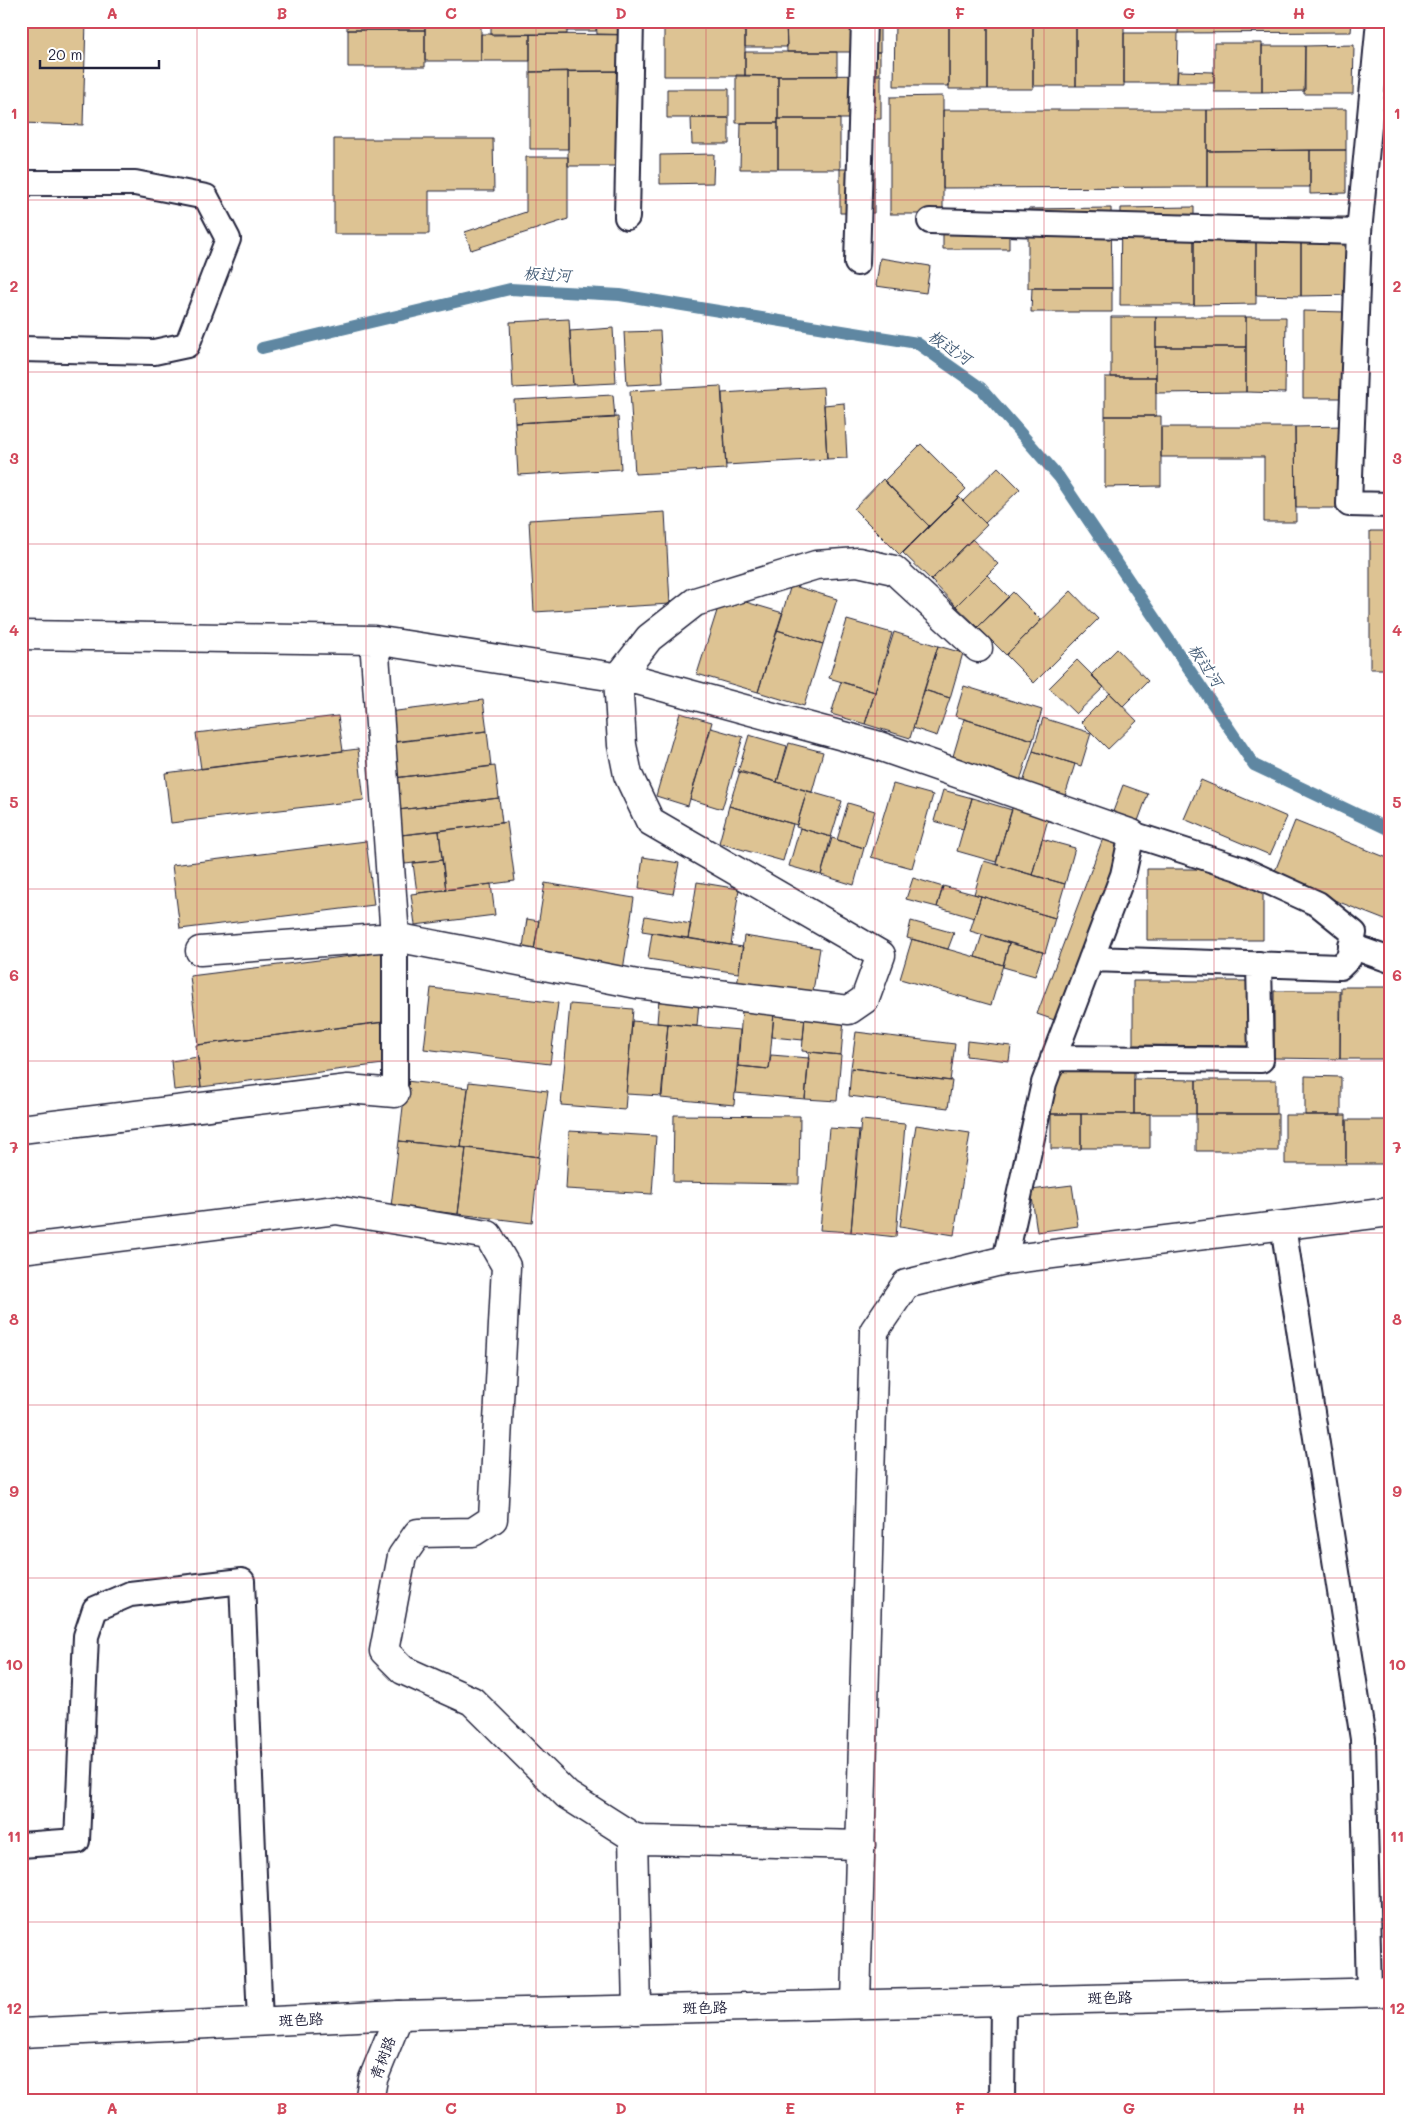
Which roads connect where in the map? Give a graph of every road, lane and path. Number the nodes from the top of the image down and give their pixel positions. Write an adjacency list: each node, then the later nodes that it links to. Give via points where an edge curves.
1 (631, 21): 5 (lane)
2 (864, 21): 8 (lane)
3 (1379, 21): 7 (lane)
4 (21, 182): 9 (lane, via 135,183 206,197 228,238 187,345 154,352)
5 (627, 217)
6 (930, 221): 7 (lane)
7 (1359, 232): 10 (lane, via 1349,504)
8 (857, 263)
9 (21, 349)
10 (1390, 505)
11 (21, 635): 12 (street)
12 (374, 640): 14 (street); 16 (street)
13 (978, 648): 14 (street, via 894,570 858,562 816,565 695,602 649,638)
14 (618, 678): 15 (street, via 876,745); 16 (street, via 622,745 628,774 650,821 881,956 864,999 849,1010 637,984)
15 (1132, 834): 17 (lane, via 1241,869 1318,904 1354,932); 19 (lane, via 1123,875)
16 (395, 937): 18 (street); 23 (lane)
17 (1351, 946): 20 (lane); 21 (lane, via 1349,958 1340,967)
18 (200, 951)
19 (1091, 959): 21 (lane); 22 (lane)
20 (1390, 960)
21 (1260, 964): 22 (lane, via 1261,1060)
22 (1053, 1058): 28 (lane, via 1044,1083)
23 (395, 1093): 24 (street, via 348,1089)
24 (21, 1129)
25 (1390, 1212): 26 (street)
26 (1282, 1226): 28 (street); 32 (lane, via 1363,1738)
27 (21, 1249): 29 (street, via 336,1210 488,1235 506,1266 494,1519 473,1532 418,1533 402,1556 384,1651 403,1670 472,1702 567,1794)
28 (1005, 1260): 31 (street, via 906,1284 874,1331)
29 (633, 1837): 31 (street, via 644,1840); 35 (street)
30 (21, 1845): 37 (lane, via 77,1841 86,1636 95,1609 130,1594 242,1581)
31 (860, 1845): 34 (street)
32 (1380, 1992): 33 (street, 斑色路)
33 (1003, 2001): 34 (street, 斑色路); 40 (lane)
34 (856, 2004): 35 (street, 斑色路)
35 (637, 2010): 36 (street, 斑色路)
36 (399, 2015): 37 (street, 斑色路); 39 (street, 青树路, via 373,2079)
37 (260, 2022): 38 (street, 斑色路)
38 (21, 2033)
39 (369, 2101)
40 (1002, 2101)

